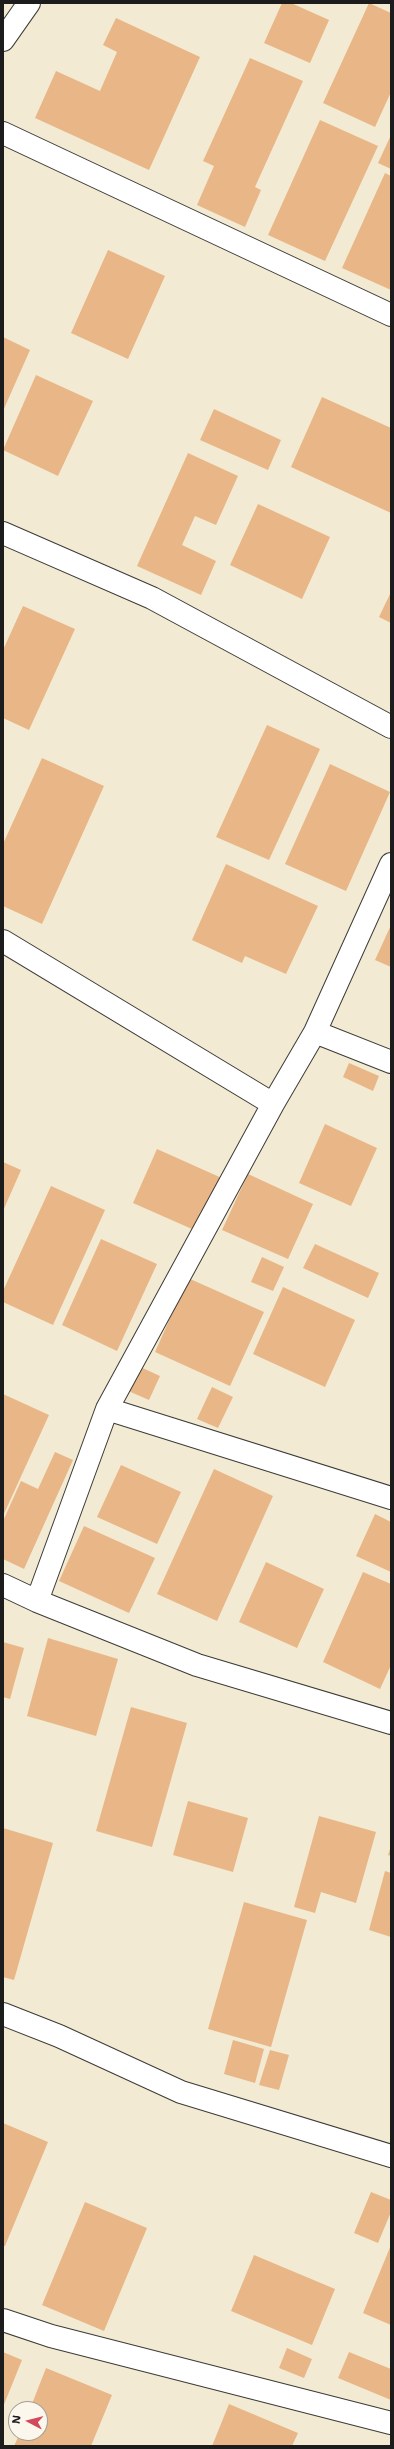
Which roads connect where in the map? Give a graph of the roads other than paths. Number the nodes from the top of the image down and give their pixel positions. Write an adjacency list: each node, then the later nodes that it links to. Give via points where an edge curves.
1 (29, 3): 2 (street)
2 (3, 40)
3 (3, 133): 4 (street)
4 (391, 315)
5 (3, 533): 6 (street, via 152,598)
6 (391, 727)
7 (391, 864): 9 (street)
8 (3, 941): 11 (street)
9 (315, 1032): 10 (street); 11 (street)
10 (391, 1062)
11 (274, 1104): 12 (street)
12 (106, 1409): 13 (street); 15 (street)
13 (391, 1498)
14 (3, 1585): 15 (street)
15 (37, 1601): 16 (street, via 197,1665)
16 (391, 1723)
17 (3, 2014): 18 (street, via 59,2036 181,2092)
18 (391, 2156)
19 (3, 2320): 20 (street, via 51,2336)
20 (391, 2423)

